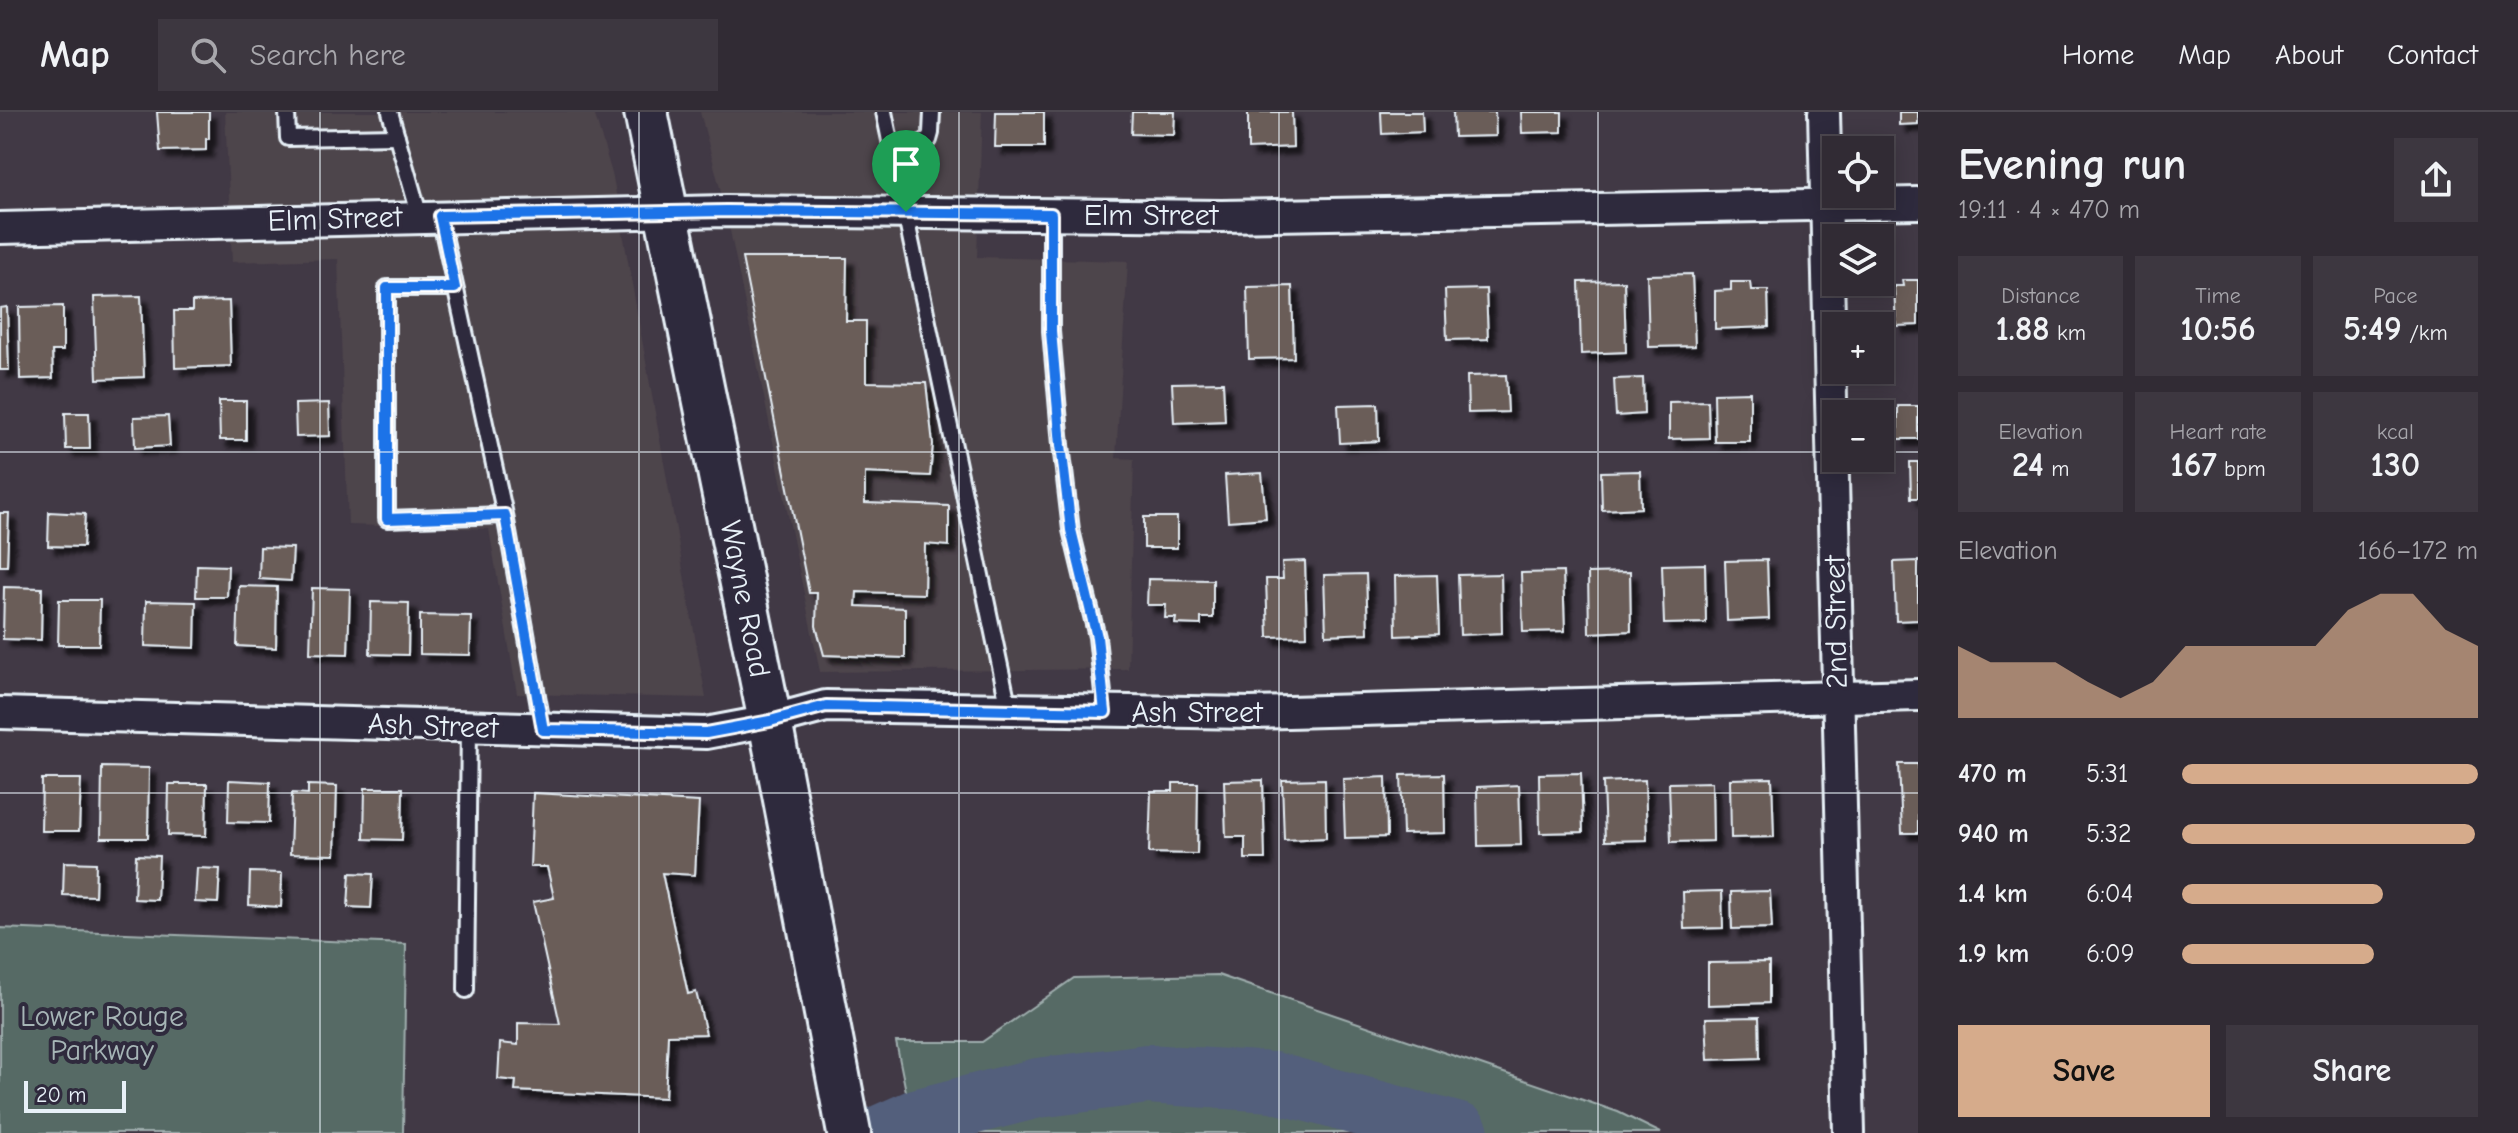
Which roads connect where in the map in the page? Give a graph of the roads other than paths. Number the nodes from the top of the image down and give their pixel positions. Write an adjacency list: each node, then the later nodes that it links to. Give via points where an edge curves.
1 (287, 112): 7 (lane, via 288,138)
2 (390, 112): 7 (lane)
3 (646, 112): 14 (main road, Wayne Road)
4 (884, 112): 9 (lane)
5 (932, 112): 9 (lane, via 929,140)
6 (1824, 112): 8 (street, 2nd Street)
7 (397, 136): 17 (lane)
8 (1825, 136)
9 (893, 153): 15 (lane)
10 (1918, 203): 11 (street, Elm Street)
11 (1894, 204)
12 (1822, 205): 16 (street, Elm Street)
13 (1827, 208): 22 (street, 2nd Street)
14 (667, 212): 15 (street, Elm Street); 17 (street, Elm Street); 26 (main road, Wayne Road)
15 (906, 212): 16 (street, Elm Street); 23 (lane)
16 (1051, 214): 24 (lane, via 1051,331 1061,445 1071,530 1097,637)
17 (430, 216): 18 (street, Elm Street); 19 (lane)
18 (0, 228)
19 (455, 288): 20 (lane); 20 (lane, via 387,288 387,519)
20 (505, 515): 28 (lane)
21 (1918, 695): 22 (street, Ash Street)
22 (1838, 697): 24 (street, Ash Street); 31 (street, 2nd Street)
23 (1009, 709): 24 (street, Ash Street); 26 (street, Ash Street, via 826,706)
24 (1105, 712)
25 (0, 713): 27 (street, Ash Street)
26 (770, 721): 28 (street, Ash Street, via 706,733); 30 (main road, Wayne Road)
27 (469, 727): 28 (street, Ash Street); 29 (lane)
28 (543, 730)
29 (466, 990)
30 (849, 1133)
31 (1849, 1133)

